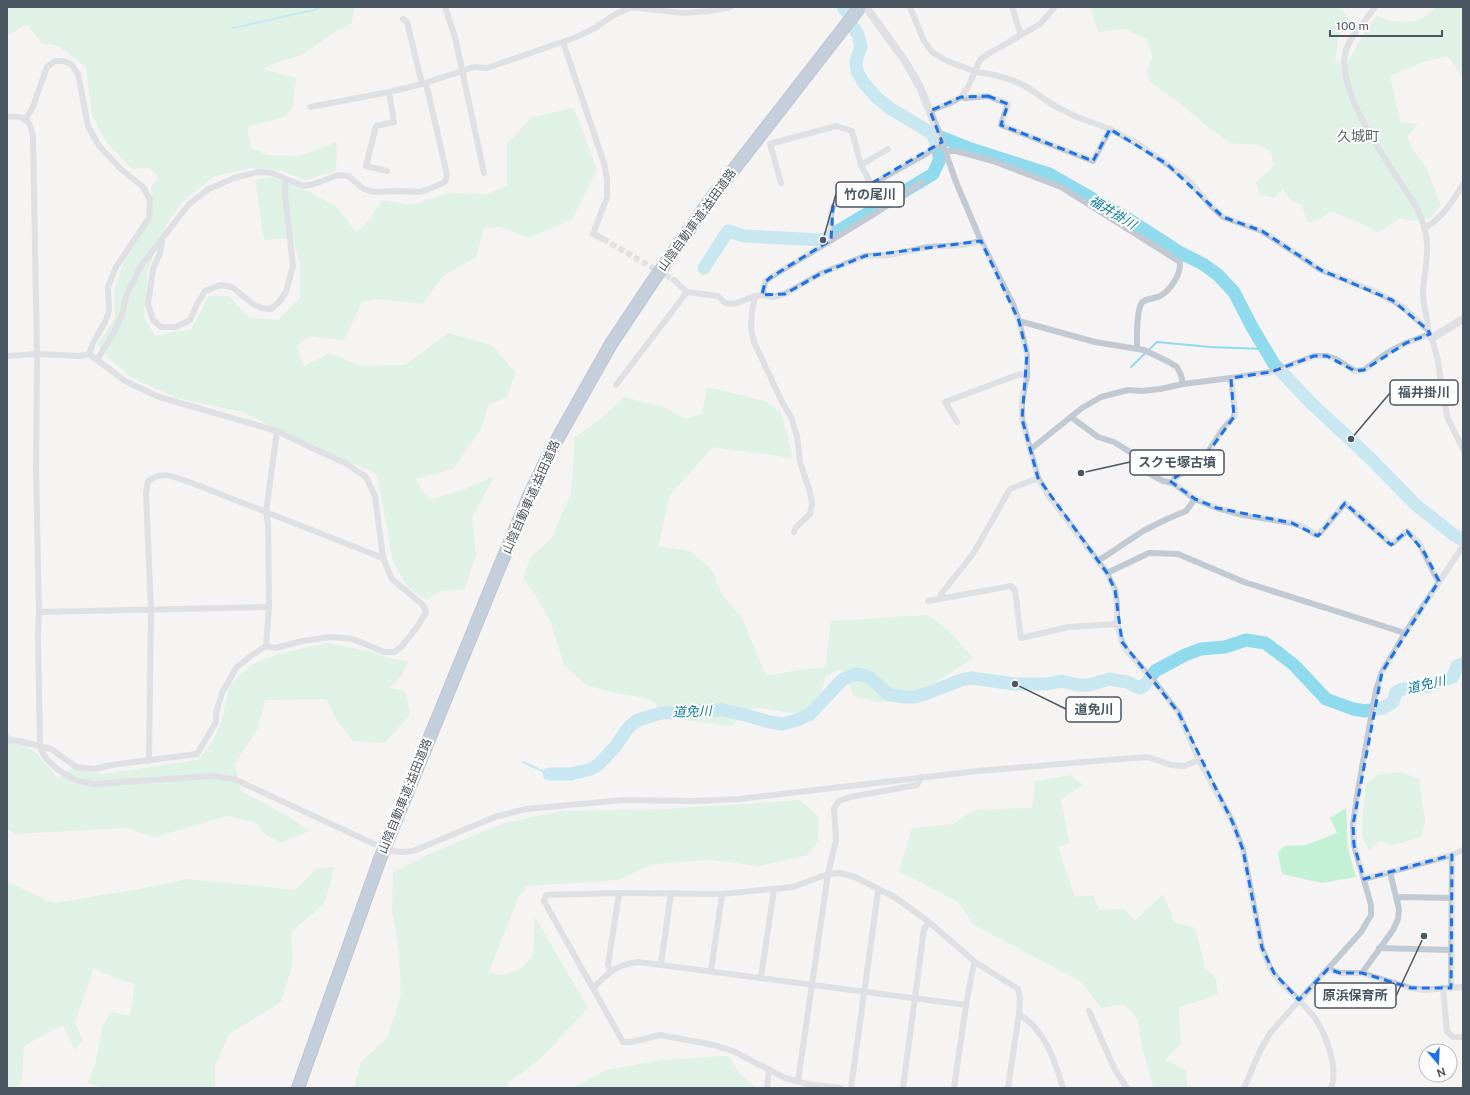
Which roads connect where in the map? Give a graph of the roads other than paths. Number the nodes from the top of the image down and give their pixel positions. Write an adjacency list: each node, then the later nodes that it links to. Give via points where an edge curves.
1 (445, 7): 12 (street)
2 (731, 7): 11 (street, via 683,13 629,8 595,28)
3 (860, 7): 121 (highway, 山陰自動車道;益田道路, via 710,200 653,281 611,344 550,452 529,496 380,859)
4 (866, 7): 18 (street, via 905,61)
5 (910, 7): 13 (street, via 924,41 932,52)
6 (1012, 7): 10 (street)
7 (1055, 7): 10 (street, via 1040,24)
8 (1374, 7): 33 (street, via 1352,37 1346,50 1348,82 1360,115 1418,210)
9 (403, 19): 14 (street, via 407,22)
10 (1021, 35): 13 (street, via 980,60)
11 (563, 42): 12 (street, via 487,68 474,67); 34 (street, via 604,163 607,197 593,234)
12 (462, 71): 14 (street); 27 (street)
13 (976, 72): 16 (street); 21 (street, via 1012,80 1077,117)
14 (424, 84): 15 (street); 28 (street, via 446,176 445,182 420,192 374,192 364,189 348,176 338,175 303,186)
15 (389, 92): 17 (street); 26 (street, via 394,122 376,126 366,166)
16 (960, 97): 18 (street); 21 (street, via 988,96 1008,104 1001,125 1093,161)
17 (310, 107)
18 (930, 111): 22 (street)
19 (7, 117): 20 (street, via 19,116)
20 (25, 120): 46 (street, via 31,125 33,137); 47 (street, via 32,110 47,68 55,61 71,64 78,74 88,126 99,146 143,187 150,200 148,218 116,267 108,287 108,311 105,322)
21 (1110, 129): 44 (street, via 1138,144 1178,172 1223,217 1262,232 1322,270 1392,300 1404,308)
22 (942, 142): 24 (street); 31 (street, via 926,154)
23 (888, 148): 25 (street)
24 (946, 151): 37 (street); 45 (street, via 956,151 993,161 1061,187 1180,262 1177,277 1168,290 1142,303 1139,311)
25 (861, 165): 30 (street, via 852,131 836,126 770,144); 31 (street)
26 (387, 171)
27 (484, 173)
28 (286, 179): 35 (street, via 272,173 258,172 234,178 210,189 189,204); 35 (street, via 285,194 293,266 286,292 271,309 261,308 232,287 220,285 206,291 190,320 176,328 161,327 152,320 148,304 153,269)
29 (922, 182): 36 (street)
30 (781, 183)
31 (871, 184): 36 (street, via 833,206)
32 (1463, 184): 33 (street, via 1433,224)
33 (1424, 228): 44 (street, via 1428,252 1423,296)
34 (603, 239)
35 (162, 240): 49 (street, via 141,266 126,296 122,315)
36 (831, 240): 40 (street, via 765,282)
37 (981, 241): 40 (street, via 928,247 890,255 865,256 820,274 785,294 773,297); 43 (street)
38 (674, 280): 39 (street)
39 (687, 292): 41 (street, via 718,296 725,303 734,304); 52 (street)
40 (762, 295): 41 (street)
41 (755, 296): 63 (street, via 751,329 754,342 791,417 812,504 810,514)
42 (1463, 319): 44 (street)
43 (1019, 321): 45 (street, via 1095,342); 50 (street, via 1027,354)
44 (1430, 334): 51 (street, via 1387,353 1364,370 1355,371 1327,356 1314,356 1271,372); 58 (street, via 1438,361 1448,419)
45 (1137, 348): 53 (street, via 1177,367)
46 (37, 354): 47 (street); 48 (street); 73 (street)
47 (89, 354): 49 (street)
48 (7, 356)
49 (97, 360): 56 (street, via 125,381 159,397)
50 (1027, 376): 55 (street, via 1020,374 945,402); 57 (street, via 1022,419)
51 (1231, 378): 53 (street); 60 (street, via 1234,417 1204,458 1174,479)
52 (616, 384)
53 (1183, 384): 54 (street, via 1142,391 1128,390 1101,397)
54 (1070, 417): 57 (street); 60 (street, via 1098,437 1114,442 1136,456 1150,474)
55 (957, 422)
56 (277, 431): 62 (street); 65 (street, via 345,463 366,477 374,496)
57 (1031, 449): 59 (street)
58 (1463, 449)
59 (1038, 478): 66 (street); 69 (street, via 1010,489 974,554 941,594)
60 (1173, 483): 61 (street)
61 (1196, 499): 66 (street, via 1186,511 1143,531); 68 (street, via 1217,508 1292,523 1316,535 1345,503 1388,542 1393,543 1407,531 1419,543)
62 (266, 512): 65 (street); 71 (street); 72 (street, via 168,475 156,476 148,481 146,494)
63 (794, 532)
64 (1463, 546): 68 (street)
65 (383, 558): 76 (street, via 392,579 423,605 426,612 402,647 394,652 384,652 353,639 331,636 275,648)
66 (1098, 561): 67 (street)
67 (1107, 573): 74 (street, via 1115,590); 75 (street, via 1150,553 1178,554 1244,582)
68 (1439, 581): 75 (street)
69 (942, 598): 70 (street); 74 (street, via 1011,586 1015,590 1022,638 1068,627)
70 (928, 601)
71 (270, 607): 72 (street); 76 (street)
72 (151, 609): 73 (street); 80 (street)
73 (39, 612): 78 (street)
74 (1117, 624): 79 (street, via 1127,651 1178,712)
75 (1405, 632): 88 (street, via 1382,672 1376,690 1358,790 1353,825 1354,845)
76 (266, 646): 80 (street, via 236,668 222,693 216,722 197,754)
77 (7, 740): 78 (street)
78 (40, 747): 80 (street, via 50,749 76,767 95,769); 82 (street, via 55,767 74,780 93,784 212,776 234,779)
79 (1199, 760): 81 (street, via 1184,766 1171,765 1148,757); 113 (street, via 1243,850 1267,963)
80 (149, 761)
81 (921, 777): 84 (street, via 739,799 623,800 526,809 495,817 413,851); 87 (street, via 917,784 839,801 834,808 836,840)
82 (374, 844)
83 (1463, 850): 85 (street)
84 (392, 851)
85 (1452, 855): 86 (street); 94 (street)
86 (1390, 872): 88 (street); 95 (street)
87 (828, 874): 89 (street, via 794,887); 90 (street, via 840,873 855,877); 106 (street)
88 (1364, 879): 101 (street, via 1371,904 1371,915 1361,932)
89 (774, 890): 93 (street); 105 (street)
90 (880, 890): 96 (street, via 896,898); 111 (street)
91 (619, 893): 92 (street); 102 (street, via 608,965); 108 (street, via 546,895 544,901)
92 (671, 893): 93 (street); 100 (street)
93 (722, 894): 103 (street)
94 (1451, 898): 95 (street); 98 (street)
95 (1397, 899): 97 (street, via 1398,919)
96 (929, 922): 99 (street); 112 (street, via 924,929)
97 (1379, 948): 98 (street); 104 (street)
98 (1451, 950): 110 (street)
99 (975, 962): 114 (street); 116 (street, via 1018,988)
100 (660, 964): 102 (street, via 623,964); 103 (street)
101 (1328, 969): 104 (street, via 1340,973); 113 (street)
102 (612, 971): 108 (street)
103 (711, 971): 105 (street)
104 (1362, 973): 109 (street, via 1411,988)
105 (761, 977): 106 (street)
106 (813, 984): 111 (street); 119 (street)
107 (1463, 987): 110 (street)
108 (593, 988): 118 (street, via 623,1042 660,1035 714,1045 733,1051)
109 (1443, 988): 110 (street); 117 (street, via 1447,1032 1452,1037)
110 (1451, 988)
111 (864, 991): 112 (street); 124 (street)
112 (916, 998): 114 (street); 125 (street)
113 (1299, 1000): 130 (street, via 1270,1033); 131 (street, via 1315,1019 1328,1045 1334,1066 1334,1081)
114 (966, 1005): 126 (street)
115 (1089, 1011): 129 (street, via 1115,1070)
116 (1018, 1014): 127 (street); 128 (street, via 1027,1019 1043,1037)
117 (1463, 1037)
118 (769, 1069): 119 (street, via 785,1078); 122 (street)
119 (798, 1081): 120 (street)
120 (807, 1086): 123 (street)
121 (298, 1088)
122 (767, 1088)
123 (841, 1088)
124 (851, 1088)
125 (903, 1088)
126 (954, 1088)
127 (1008, 1088)
128 (1063, 1088)
129 (1127, 1088)
130 (1244, 1088)
131 (1331, 1088)

